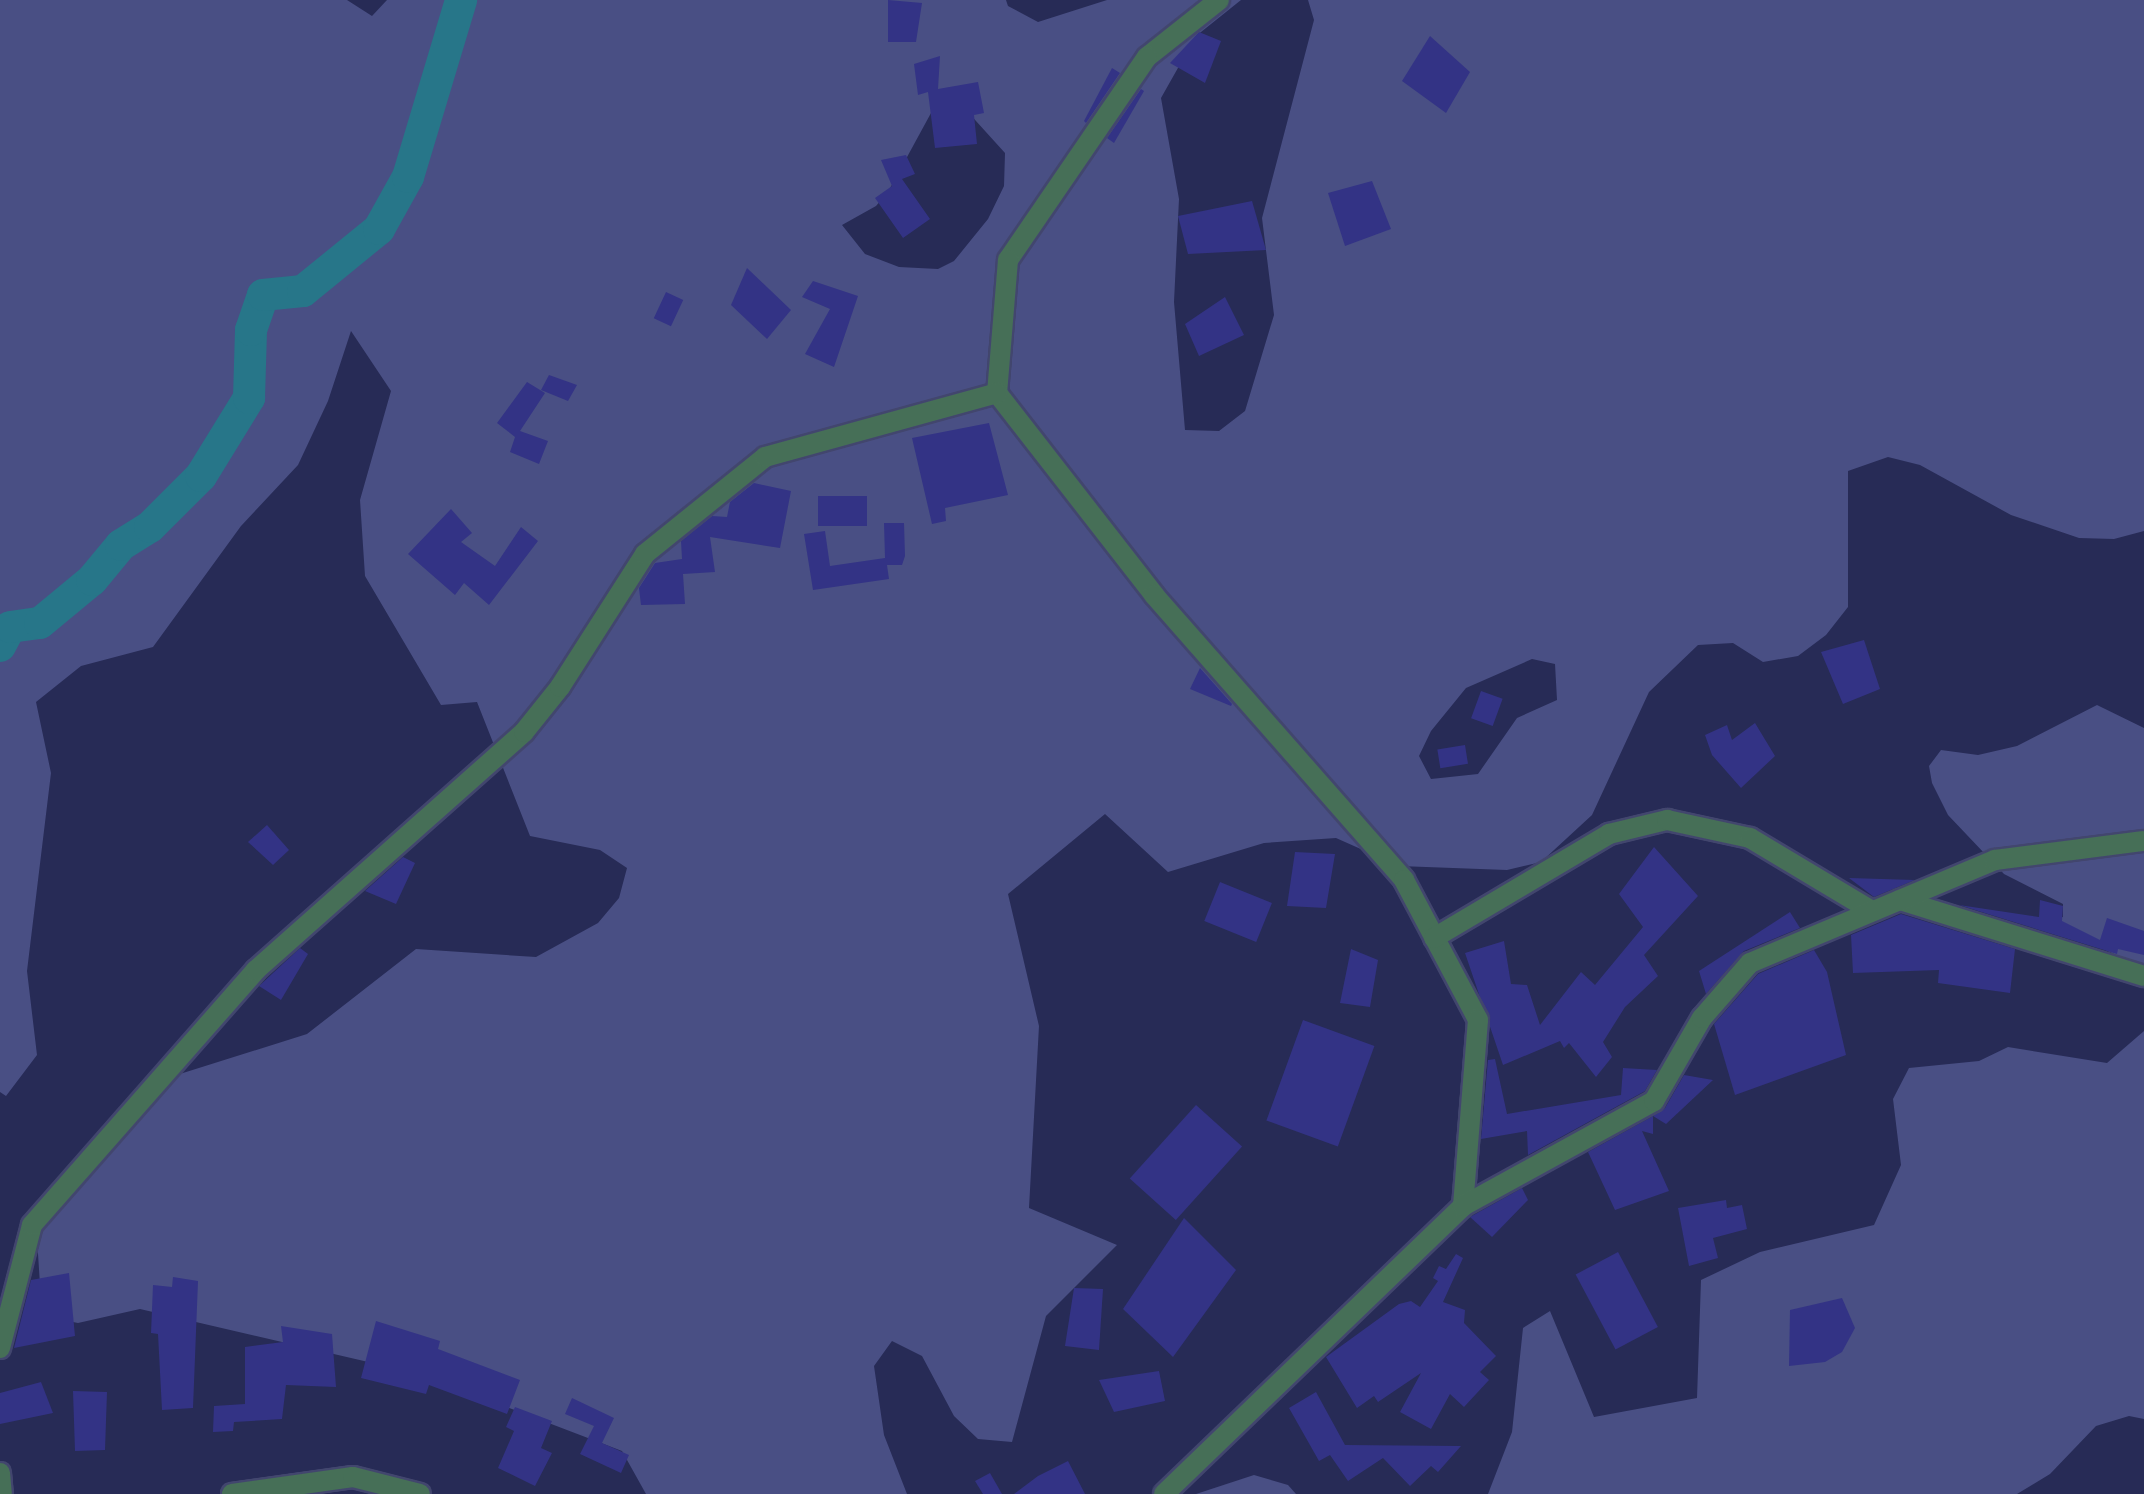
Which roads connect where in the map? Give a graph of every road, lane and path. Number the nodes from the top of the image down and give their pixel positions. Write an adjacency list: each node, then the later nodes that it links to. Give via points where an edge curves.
1 (1219, 0): 2 (street, via 1147,57 1008,260)
2 (997, 393): 6 (street, via 1154,595 1404,880); 9 (street, via 765,457 645,554 524,732 256,970 32,1225)
3 (2144, 841): 4 (street, via 1995,860)
4 (1900, 900): 5 (street); 7 (street)
5 (1872, 911): 6 (street, via 1750,838 1667,820 1609,834); 8 (street, via 1750,963 1702,1018 1654,1101)
6 (1434, 938): 8 (street, via 1478,1020)
7 (2144, 976)
8 (1463, 1206): 14 (street)
9 (0, 1348)
10 (0, 1473): 11 (street)
11 (2, 1494)
12 (232, 1494): 13 (street, via 353,1477)
13 (420, 1494)
14 (1164, 1494)

